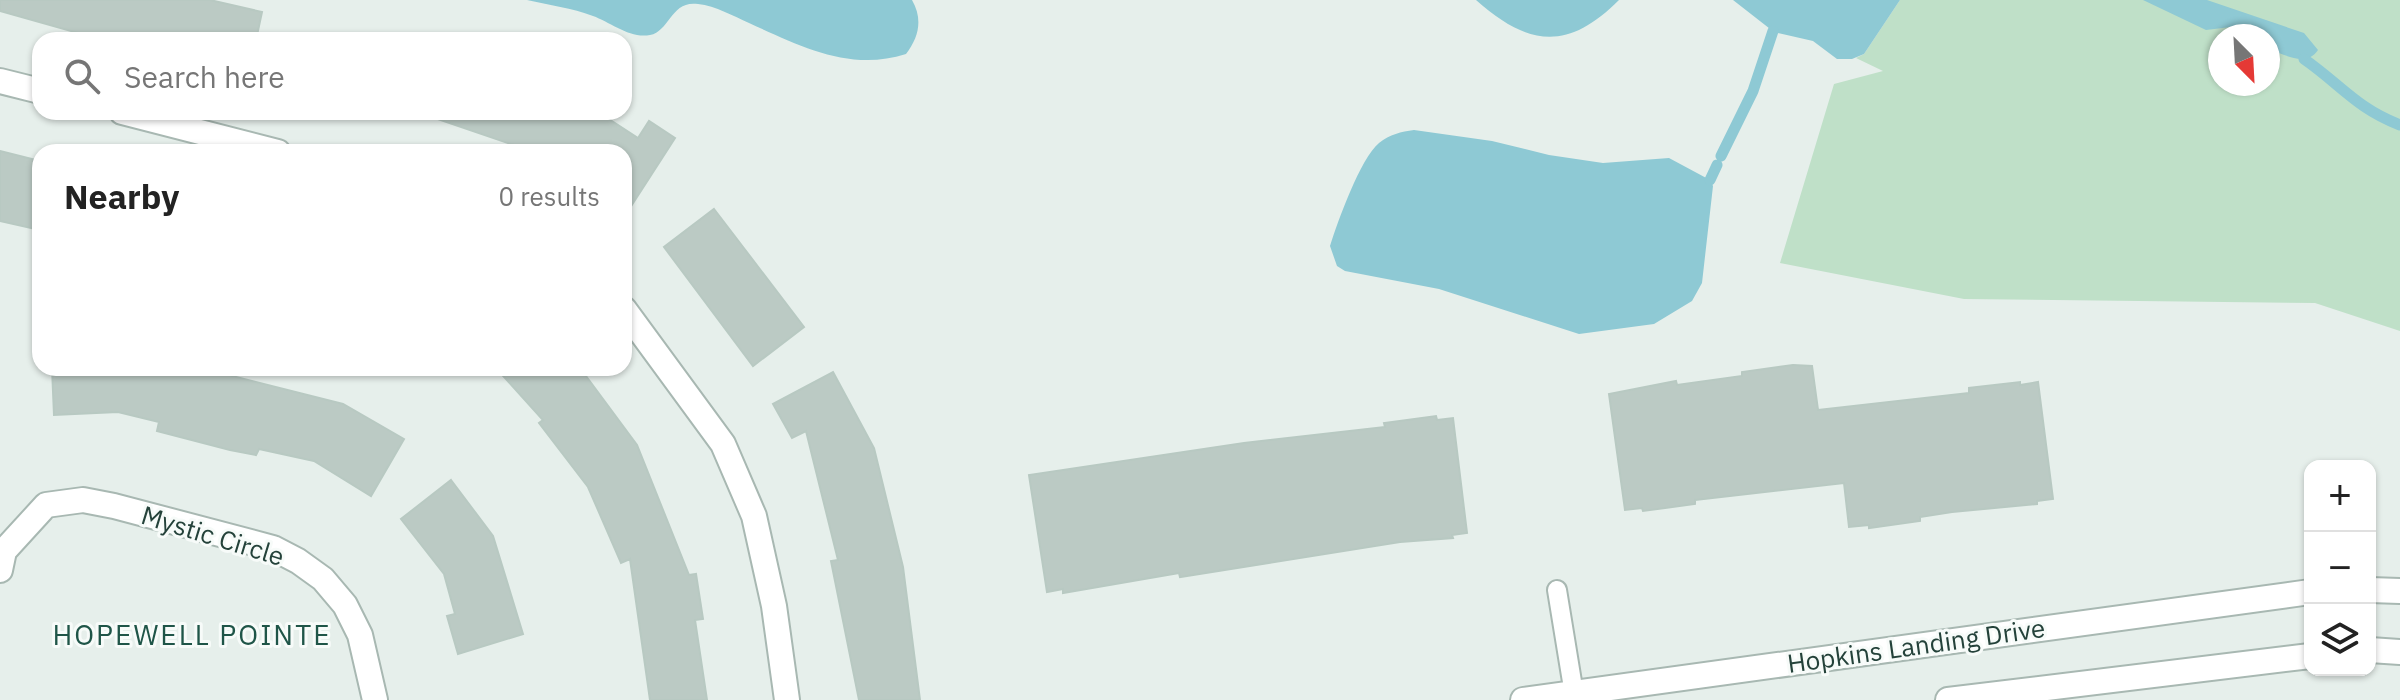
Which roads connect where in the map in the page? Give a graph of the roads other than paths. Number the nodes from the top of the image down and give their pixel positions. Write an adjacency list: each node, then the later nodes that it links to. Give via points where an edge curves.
1 (0, 81): 2 (street)
2 (32, 89)
3 (153, 120): 4 (street)
4 (247, 144)
5 (632, 320): 16 (street, via 723,444 748,501 774,606)
6 (0, 570): 15 (street, Mystic Circle, via 4,551 46,505 83,500 273,548 323,579 345,605 360,635)
7 (1557, 590): 14 (lane)
8 (2376, 590): 9 (street)
9 (2400, 591)
10 (2304, 593): 14 (street, Hopkins Landing Drive)
11 (2376, 650): 12 (street)
12 (2400, 652)
13 (2304, 657): 18 (street)
14 (1575, 697): 17 (street, Hopkins Landing Drive)
15 (375, 700)
16 (787, 700)
17 (1523, 700)
18 (1948, 700)

